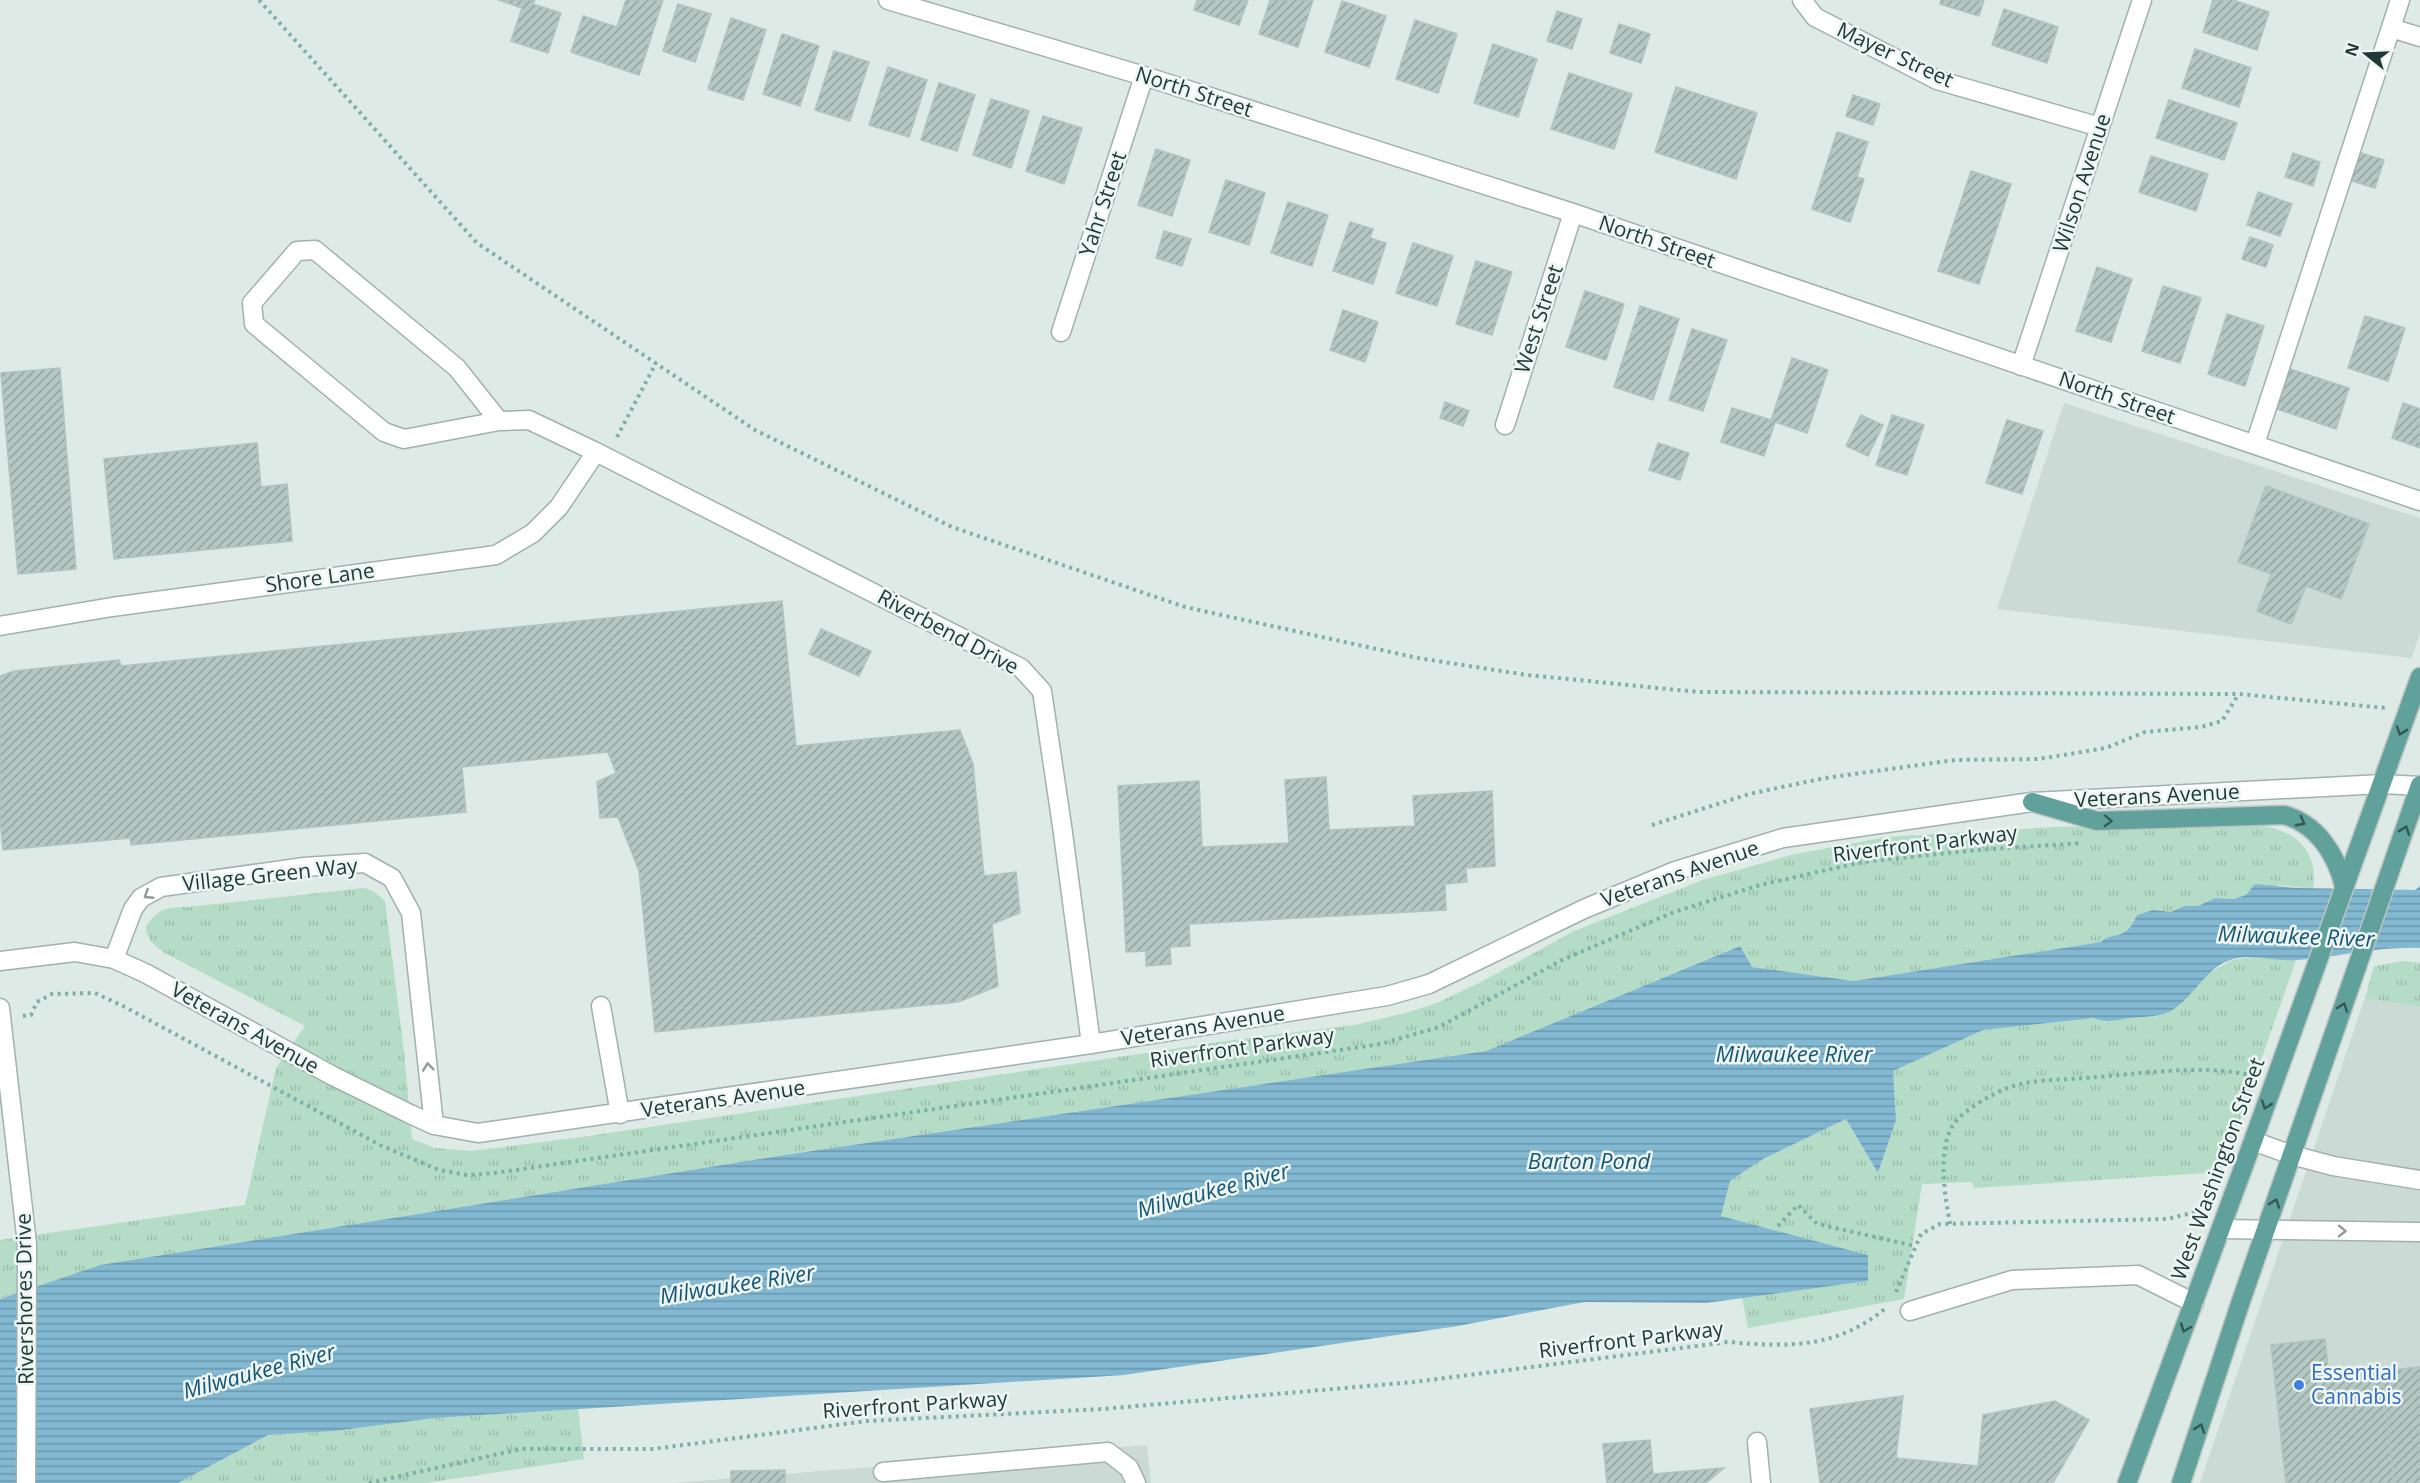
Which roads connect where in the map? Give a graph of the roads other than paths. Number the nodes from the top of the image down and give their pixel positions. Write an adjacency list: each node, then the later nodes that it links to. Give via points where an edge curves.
1 (888, 0): 7 (street, North Street)
2 (1802, 0): 8 (street, Mayer Street, via 1815,17 1936,80)
3 (2142, 0): 8 (street, Wilson Avenue)
4 (2400, 0): 5 (street)
5 (2391, 28): 6 (street); 14 (street)
6 (2420, 38)
7 (1144, 75): 9 (street, North Street); 10 (street, Yahr Street)
8 (2100, 127): 11 (street, Wilson Avenue)
9 (1573, 213): 11 (street, North Street); 13 (street, West Street)
10 (1061, 332)
11 (2021, 366): 14 (street, North Street)
12 (499, 421): 12 (street, Riverbend Drive, via 404,439 384,432 254,324 252,303 297,251 315,250 457,368); 15 (street, Riverbend Drive, via 529,420)
13 (1505, 424)
14 (2255, 444): 16 (street, North Street)
15 (596, 452): 17 (street, Shore Lane, via 559,507 532,533 496,555); 27 (street, Riverbend Drive, via 1021,668 1042,691)
16 (2420, 501)
17 (0, 626)
18 (2420, 677): 19 (main road, West Washington Street, one-way to 19)
19 (2382, 784): 20 (street, Veterans Avenue); 21 (street, Veterans Avenue); 22 (main road, West Washington Street)
20 (2420, 786): 31 (main road, one-way to 20)
21 (2032, 802): 22 (main road, one-way to 22, via 2097,821 2284,815 2314,829); 27 (street, Veterans Avenue, via 1783,838 1675,871 1584,909 1430,984 1387,996)
22 (2345, 875): 30 (main road, West Washington Street, one-way to 30)
23 (114, 959): 24 (street, Veterans Avenue, via 75,952); 29 (street, Veterans Avenue, via 333,1076); 29 (street, Village Green Way, one-way to 23, via 411,913 392,878 365,863 304,867 162,887 141,898 133,909)
24 (0, 961)
25 (602, 1006): 28 (street)
26 (1, 1013): 40 (street, Rivershores Drive, via 27,1244)
27 (1091, 1044): 28 (street, Veterans Avenue)
28 (620, 1114): 29 (street, Veterans Avenue, via 478,1133)
29 (434, 1125)
30 (2253, 1141): 31 (street); 33 (main road, West Washington Street)
31 (2292, 1155): 32 (street); 34 (main road, one-way to 31)
32 (2420, 1180)
33 (2221, 1229): 34 (street); 36 (main road, West Washington Street)
34 (2266, 1230): 35 (street, one-way to 35); 44 (main road, one-way to 34)
35 (2420, 1232)
36 (2194, 1303): 37 (street, via 2138,1275 2012,1280); 43 (main road, West Washington Street, one-way to 43)
37 (1910, 1311)
38 (1757, 1442): 42 (street)
39 (883, 1472): 41 (street, via 1108,1452 1129,1468)
40 (26, 1483)
41 (1136, 1483)
42 (1761, 1483)
43 (2127, 1483)
44 (2181, 1483)

